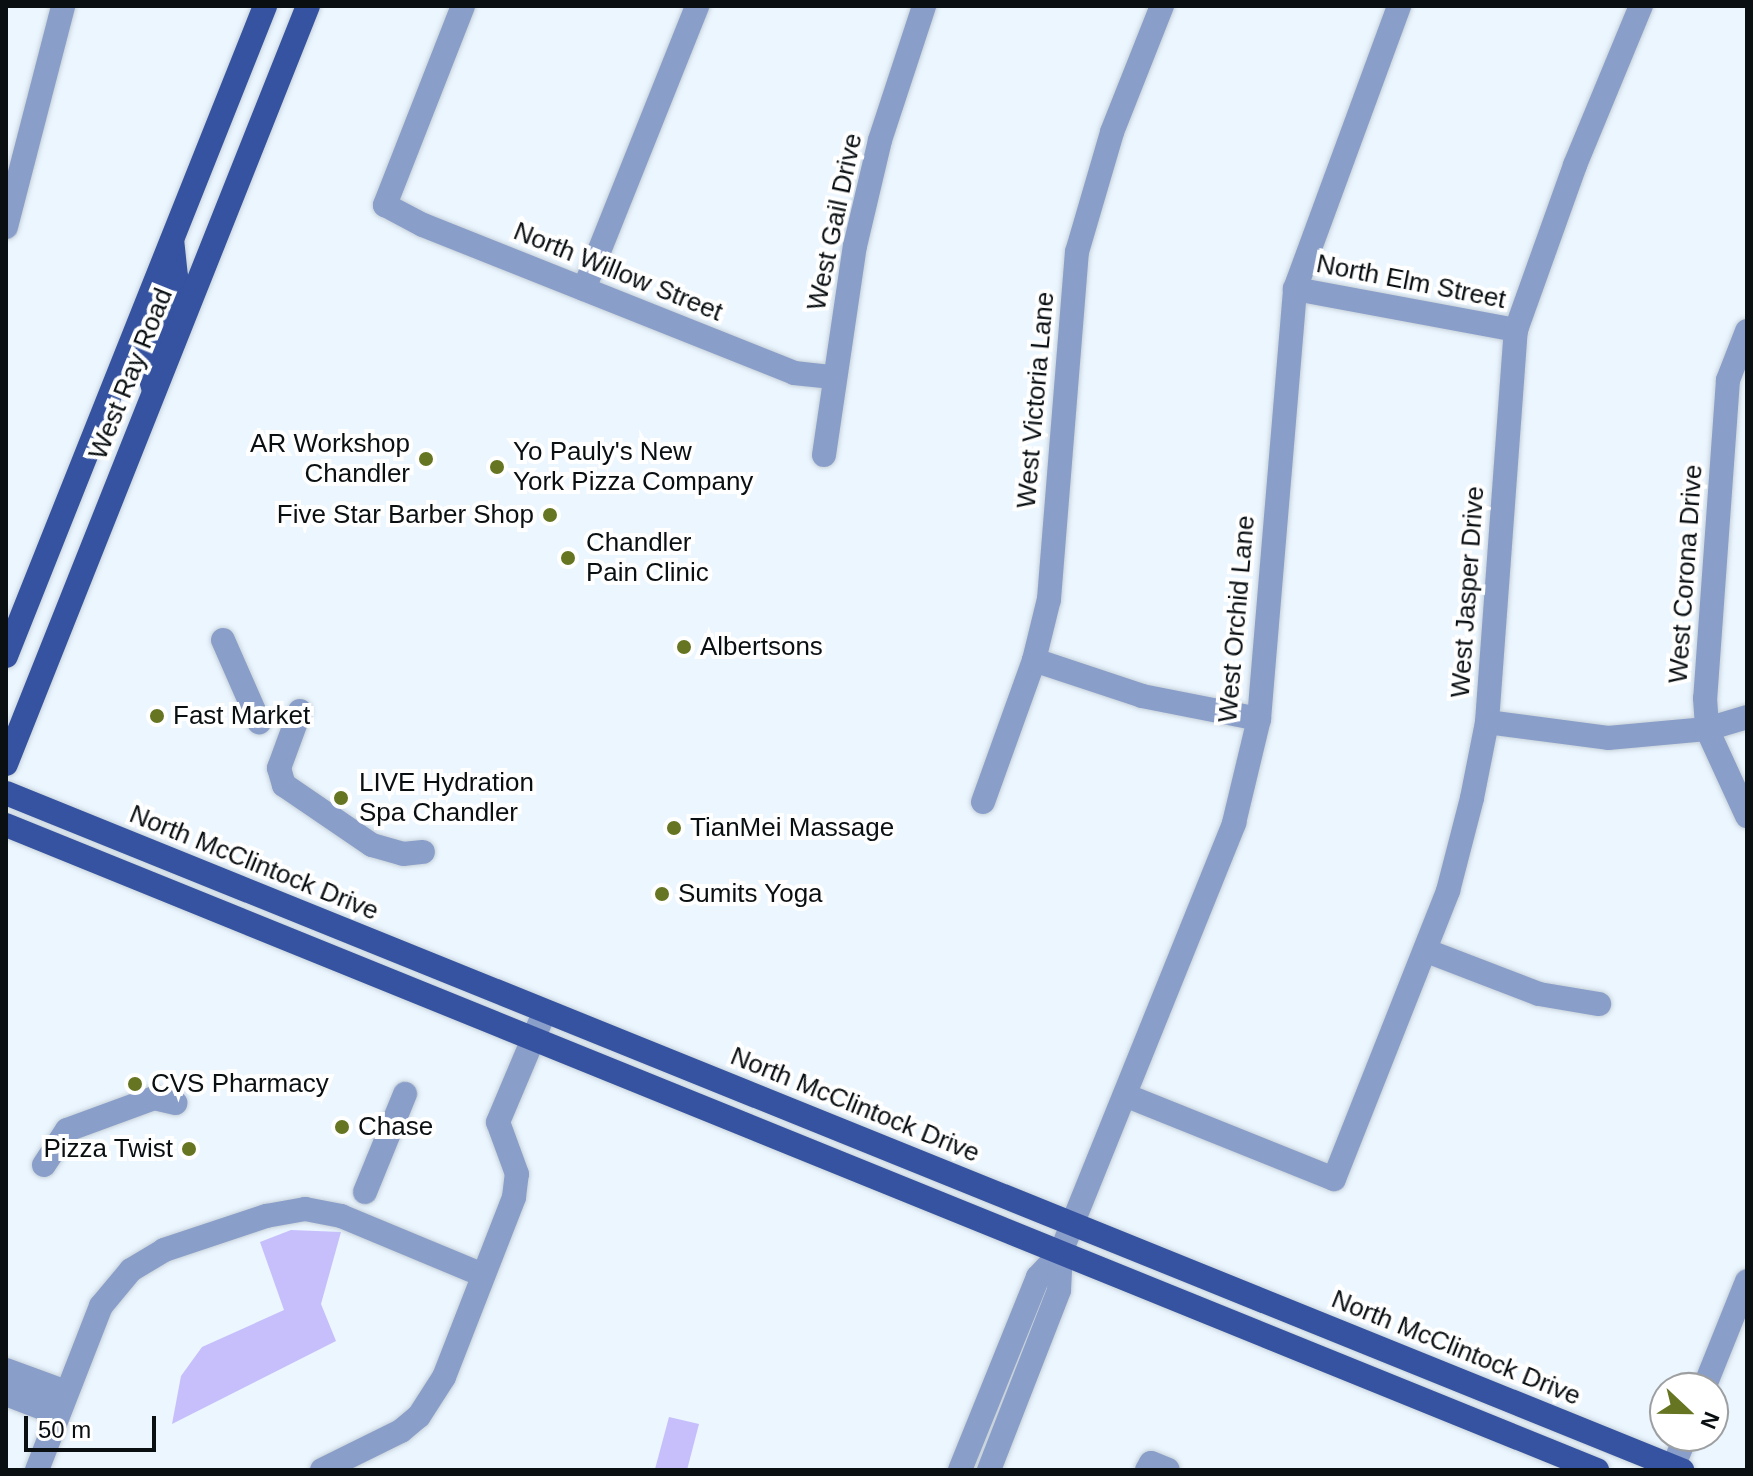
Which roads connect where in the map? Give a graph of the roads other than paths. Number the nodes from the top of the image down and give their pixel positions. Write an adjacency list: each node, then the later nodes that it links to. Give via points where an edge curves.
1 (63, 6): 10 (street)
2 (265, 6): 11 (main road, West Ray Road)
3 (308, 6): 17 (main road, West Ray Road)
4 (463, 6): 12 (street, North Willow Street, via 385,205)
5 (697, 6): 12 (street)
6 (924, 6): 16 (street, West Gail Drive, via 876,155)
7 (1162, 6): 21 (street, West Victoria Lane, via 1112,132 1077,252 1049,599)
8 (1399, 6): 13 (street, West Orchid Lane)
9 (1641, 6): 14 (street, West Jasper Drive, via 1575,165)
10 (6, 227)
11 (172, 237): 17 (main road, via 176,277 145,358); 20 (main road, West Ray Road)
12 (584, 289): 16 (street, North Willow Street, via 794,373)
13 (1295, 289): 14 (street, North Elm Street); 24 (street, West Orchid Lane)
14 (1516, 330): 26 (street, West Jasper Drive)
15 (1747, 331): 27 (street, West Corona Drive, via 1728,380 1706,664)
16 (833, 377): 18 (street, West Gail Drive)
17 (154, 391): 28 (main road, West Ray Road)
18 (824, 455)
19 (223, 640): 25 (street)
20 (6, 656)
21 (1034, 660): 24 (street, via 1142,696); 30 (street, West Victoria Lane)
22 (300, 711): 33 (street, via 279,768 284,785 372,845 403,854)
23 (1747, 717): 27 (street)
24 (1259, 719): 39 (street, West Orchid Lane, via 1234,823)
25 (259, 722)
26 (1487, 722): 27 (street, via 1608,738); 34 (street, West Jasper Drive, via 1448,891)
27 (1707, 729): 31 (street, West Corona Drive)
28 (6, 764)
29 (6, 793): 36 (main road, North McClintock Drive)
30 (983, 802)
31 (1747, 816)
32 (6, 825): 37 (main road, North McClintock Drive)
33 (423, 852)
34 (1427, 951): 35 (street, via 1539,994); 39 (street, West Jasper Drive, via 1334,1179)
35 (1599, 1004)
36 (544, 1013): 37 (street); 43 (main road, North McClintock Drive)
37 (533, 1040): 43 (main road, North McClintock Drive); 44 (street, via 498,1122 517,1174 514,1197)
38 (405, 1094): 42 (street)
39 (1125, 1095): 43 (street, West Orchid Lane)
40 (175, 1103): 41 (street, via 154,1098 67,1130)
41 (44, 1165)
42 (365, 1192)
43 (1066, 1239): 51 (main road, North McClintock Drive); 54 (street, via 1038,1277); 55 (street, via 1059,1290); 56 (main road, North McClintock Drive)
44 (483, 1275): 50 (street, via 341,1216 305,1209 266,1216 164,1250 131,1270 101,1306); 53 (street, via 444,1377 419,1416 387,1439)
45 (1747, 1281): 46 (street)
46 (1736, 1339): 48 (street)
47 (6, 1370): 50 (street)
48 (1714, 1372)
49 (6, 1394): 50 (street)
50 (62, 1403): 52 (street)
51 (1676, 1469)
52 (37, 1470)
53 (322, 1470)
54 (960, 1470)
55 (989, 1470)
56 (1597, 1470)

